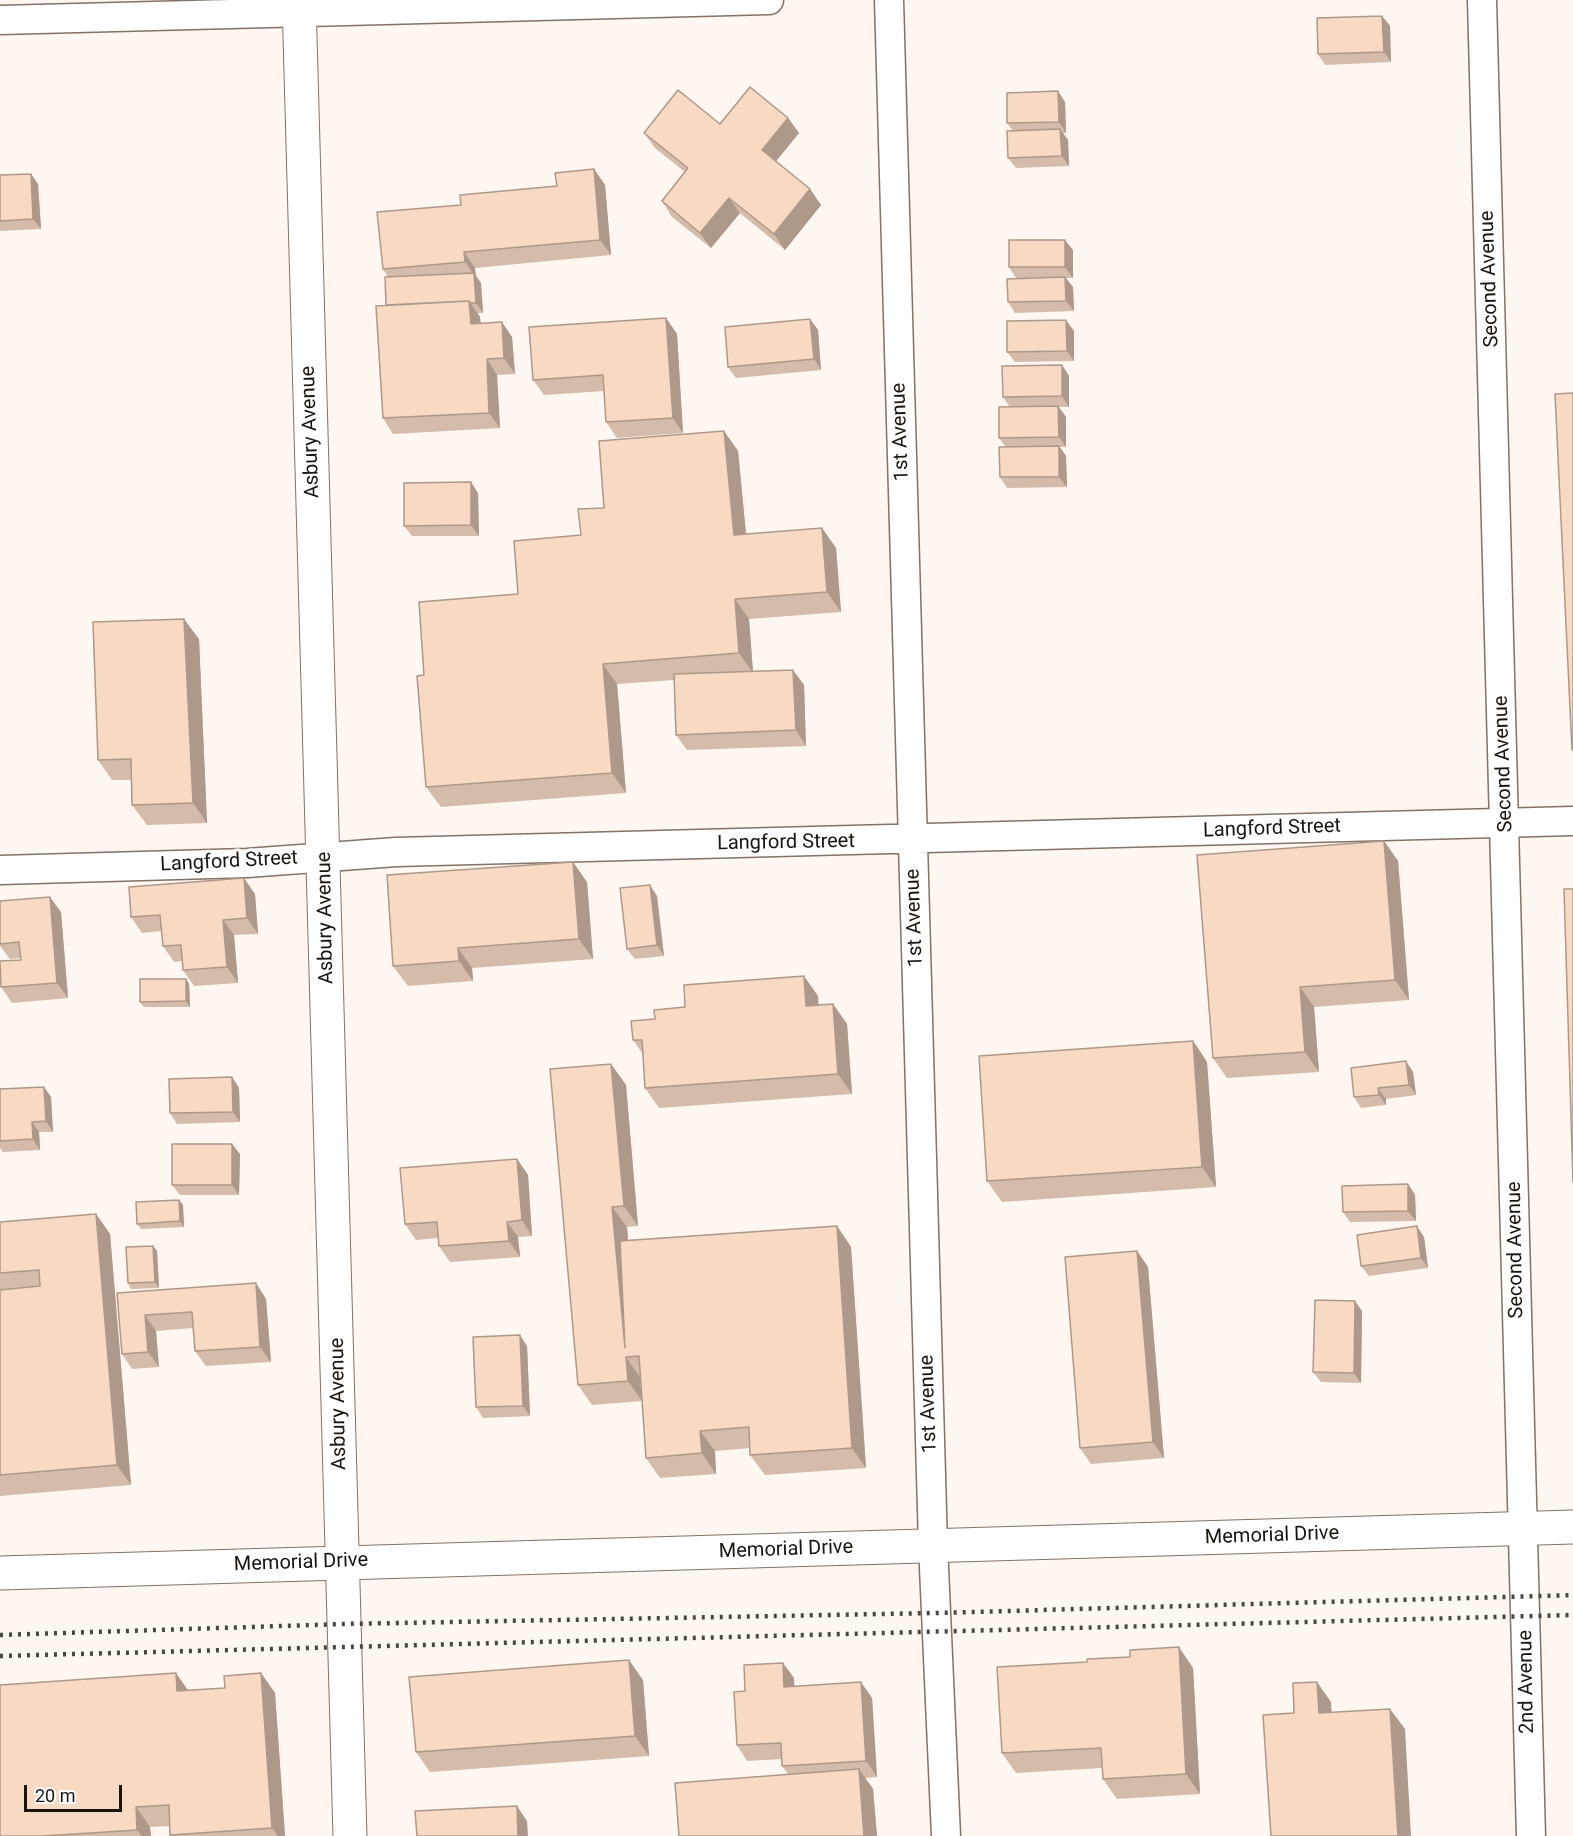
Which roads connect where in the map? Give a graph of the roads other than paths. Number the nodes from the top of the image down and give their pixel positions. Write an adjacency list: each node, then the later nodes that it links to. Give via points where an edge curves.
1 (769, 0): 4 (street)
2 (889, 0): 8 (street, 1st Avenue)
3 (1482, 0): 7 (street, Second Avenue)
4 (299, 6): 5 (street); 9 (main road, Asbury Avenue)
5 (0, 20)
6 (1573, 821): 7 (street, Langford Street)
7 (1505, 823): 8 (street, Langford Street); 12 (street, Second Avenue)
8 (912, 840): 9 (street, Langford Street); 13 (street, 1st Avenue)
9 (325, 857): 10 (street, Langford Street); 14 (main road, Asbury Avenue)
10 (0, 870)
11 (1573, 1527): 12 (main road, Memorial Drive)
12 (1523, 1529): 13 (main road, Memorial Drive); 18 (street, 2nd Avenue)
13 (933, 1545): 14 (main road, Memorial Drive); 17 (street, 1st Avenue)
14 (343, 1562): 15 (main road, Memorial Drive); 16 (main road, Asbury Avenue)
15 (0, 1573)
16 (350, 1836)
17 (946, 1836)
18 (1531, 1836)

